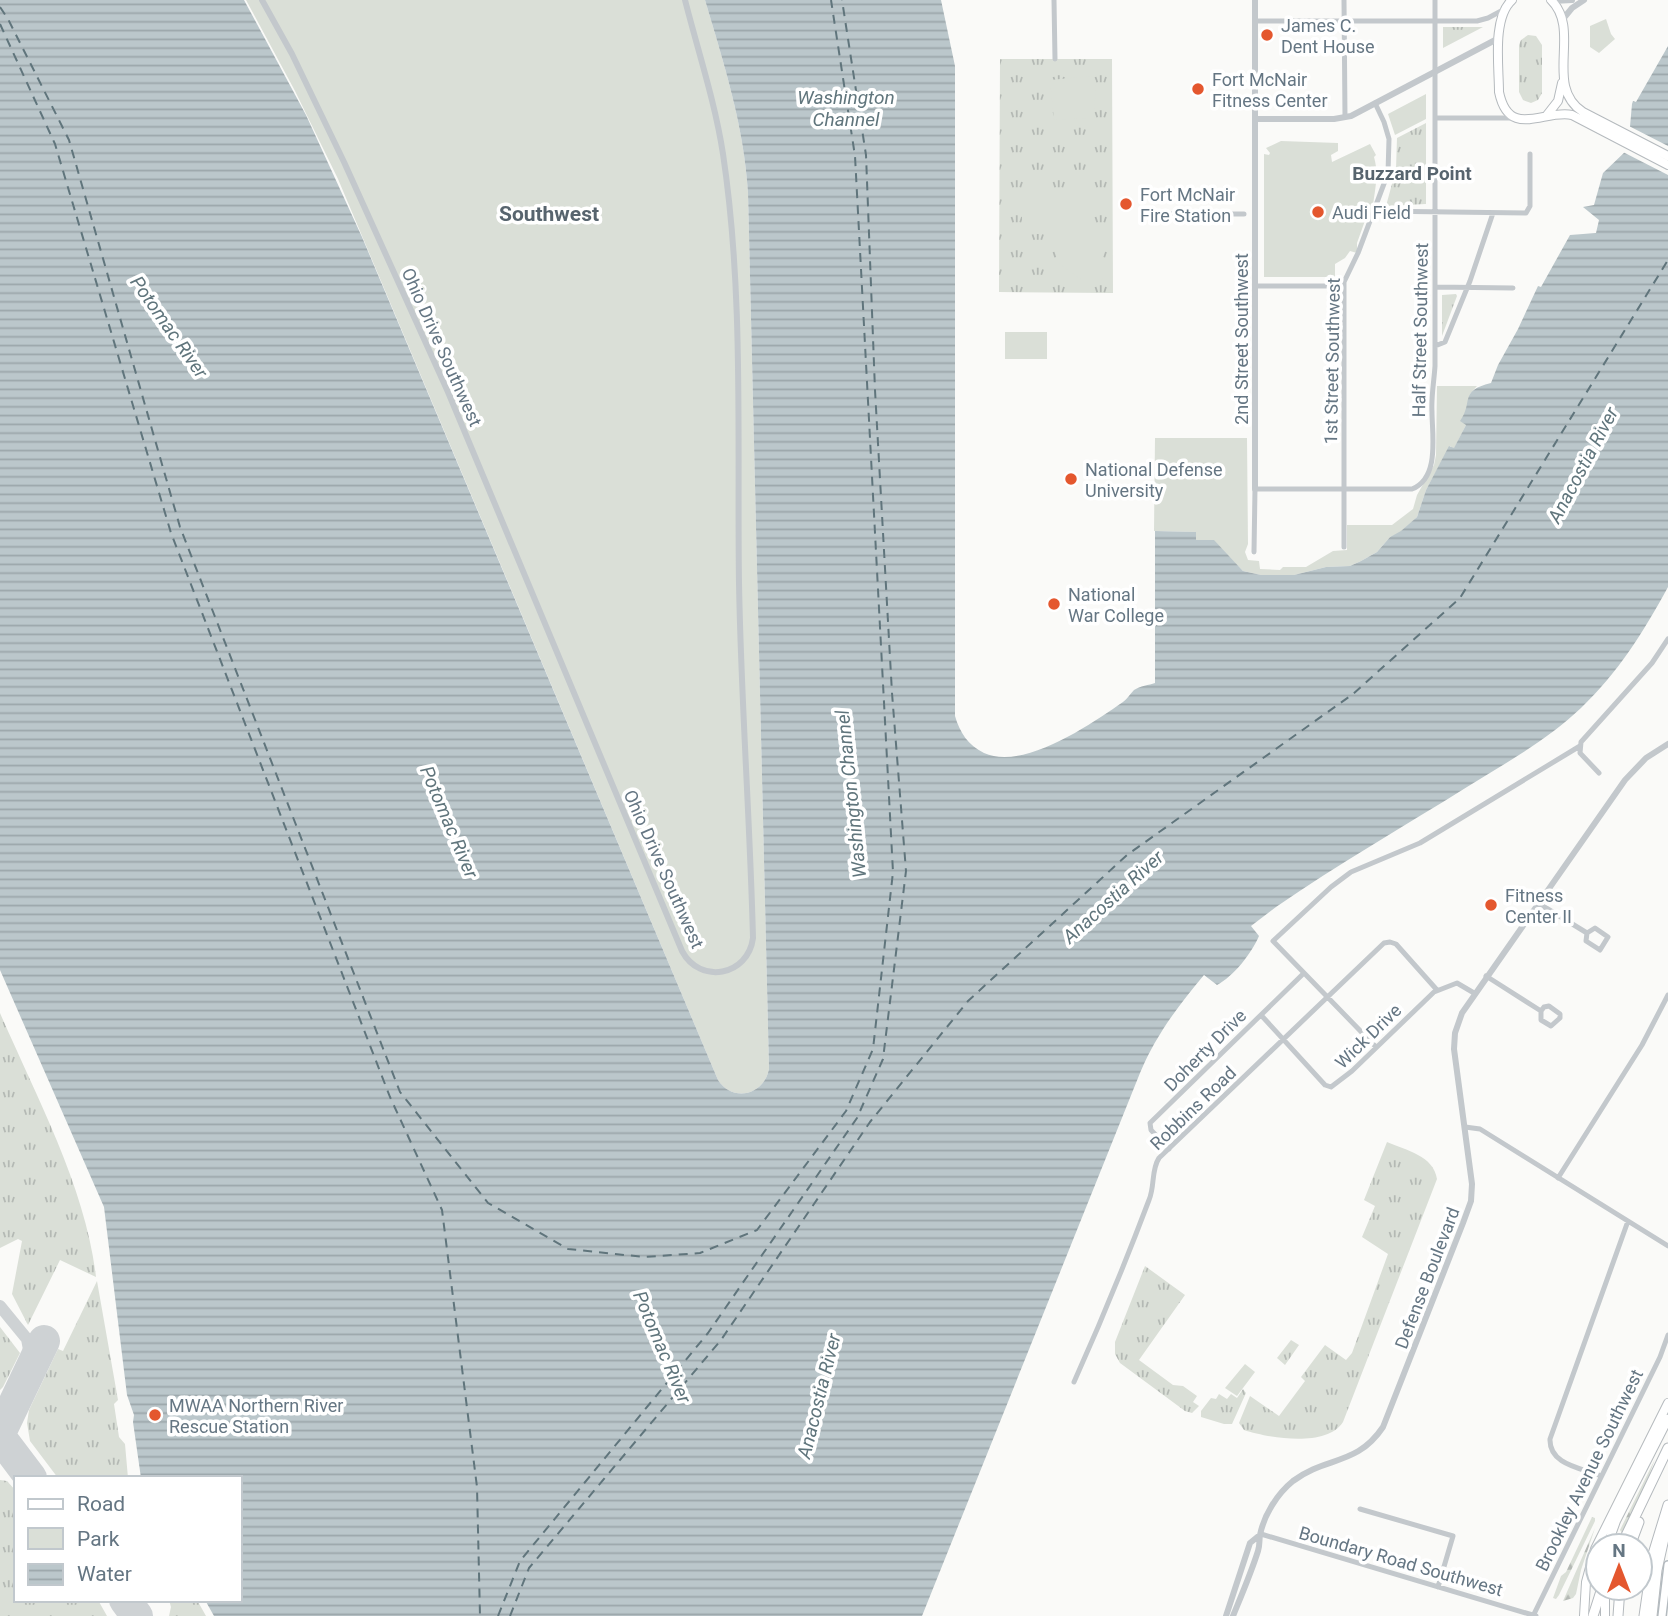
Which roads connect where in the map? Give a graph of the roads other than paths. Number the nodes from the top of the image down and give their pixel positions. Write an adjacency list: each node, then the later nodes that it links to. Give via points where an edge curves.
1 (262, 0): 2 (street, Ohio Drive Southwest, via 344,162 448,392 682,951 696,967 715,973 741,964 753,938 740,625 738,382 724,163)
2 (685, 0)
3 (1055, 0): 17 (street)
4 (1255, 0): 13 (street, 2nd Street Southwest)
5 (1344, 0): 14 (street)
6 (1435, 0): 15 (street, Half Street Southwest)
7 (1512, 0): 11 (main road)
8 (1572, 0): 10 (street)
9 (1584, 0): 12 (street)
10 (1552, 1): 12 (main road)
11 (1503, 10): 15 (street, via 1480,20); 16 (main road)
12 (1563, 19): 19 (main road)
13 (1255, 21): 14 (street); 25 (street, 2nd Street Southwest)
14 (1344, 21): 15 (street); 21 (street)
15 (1435, 21): 18 (street, Half Street Southwest)
16 (1499, 38): 18 (street); 24 (main road, via 1500,96)
17 (1055, 60)
18 (1435, 73): 20 (street); 23 (street, Half Street Southwest)
19 (1563, 78): 22 (main road, via 1558,101); 26 (main road, via 1572,103)
20 (1375, 103): 21 (street); 30 (street, 1st Street Southwest, via 1390,149 1387,176)
21 (1345, 117): 25 (street)
22 (1545, 117): 24 (main road); 26 (main road, via 1568,114)
23 (1435, 118): 24 (street); 31 (street, Half Street Southwest)
24 (1519, 118)
25 (1255, 119): 35 (street, 2nd Street Southwest)
26 (1598, 124): 28 (main road); 29 (main road)
27 (1530, 154): 32 (street, via 1528,211)
28 (1668, 156)
29 (1668, 165)
30 (1374, 211): 31 (street); 36 (street, 1st Street Southwest)
31 (1435, 212): 32 (street); 37 (street, Half Street Southwest)
32 (1493, 213): 38 (street)
33 (1150, 214): 34 (street)
34 (1244, 214)
35 (1255, 286): 36 (street); 41 (street, 2nd Street Southwest)
36 (1344, 286): 42 (street, 1st Street Southwest)
37 (1434, 287): 38 (street); 40 (street, Half Street Southwest)
38 (1467, 288): 39 (street); 40 (street, via 1445,342)
39 (1513, 288)
40 (1435, 346): 42 (street, Half Street Southwest, via 1433,457 1423,480 1417,488)
41 (1255, 489): 42 (street); 44 (street, 2nd Street Southwest)
42 (1344, 489): 43 (street, 1st Street Southwest)
43 (1344, 547)
44 (1254, 552)
45 (1668, 639): 47 (street)
46 (1668, 744): 49 (street, Defense Boulevard, via 1629,774)
47 (1580, 746): 48 (street, via 1580,753); 51 (street, via 1420,842 1339,880 1273,941)
48 (1599, 773)
49 (1538, 903): 50 (street); 52 (street, Defense Boulevard)
50 (1587, 933)
51 (1304, 973): 56 (street); 58 (street, Doherty Drive)
52 (1486, 976): 54 (street, Defense Boulevard); 57 (street)
53 (1437, 990): 54 (street, via 1457,984); 56 (street, Robbins Road, via 1396,944 1389,942); 60 (street, Wick Drive)
54 (1474, 993): 61 (street, Defense Boulevard, via 1454,1038)
55 (1668, 995): 63 (street)
56 (1328, 999): 59 (street, Robbins Road); 60 (street)
57 (1541, 1011)
58 (1261, 1015): 59 (street, Wick Drive); 62 (street, Doherty Drive, via 1149,1124)
59 (1284, 1040): 60 (street, Wick Drive, via 1331,1087); 62 (street, Robbins Road)
60 (1376, 1047)
61 (1465, 1127): 63 (street, via 1480,1129); 79 (street, Defense Boulevard, via 1471,1203 1385,1423 1361,1451 1314,1469 1287,1486 1272,1505)
62 (1169, 1149): 67 (street, Robbins Road, via 1154,1166 1153,1191)
63 (1558, 1178): 64 (street)
64 (1628, 1222): 65 (street); 72 (street, via 1549,1439 1559,1460)
65 (1668, 1246)
66 (1668, 1335): 72 (street, Brookley Avenue Southwest)
67 (1074, 1382)
68 (1668, 1403): 85 (main road, via 1595,1549 1586,1582)
69 (1668, 1419): 76 (main road)
70 (1668, 1448): 77 (highway)
71 (1668, 1456): 78 (highway)
72 (1601, 1476): 84 (street, Brookley Avenue Southwest)
73 (1668, 1505): 86 (highway, via 1653,1554)
74 (1360, 1509): 81 (street, via 1453,1536)
75 (1668, 1521): 87 (highway)
76 (1612, 1532)
77 (1629, 1532)
78 (1636, 1532)
79 (1261, 1534): 81 (street, Boundary Road Southwest); 82 (street, via 1250,1544); 83 (street)
80 (1668, 1565): 88 (main road)
81 (1438, 1587): 84 (street, Boundary Road Southwest)
82 (1226, 1616)
83 (1233, 1616)
84 (1534, 1616)
85 (1584, 1616)
86 (1644, 1616)
87 (1652, 1616)
88 (1662, 1616)

